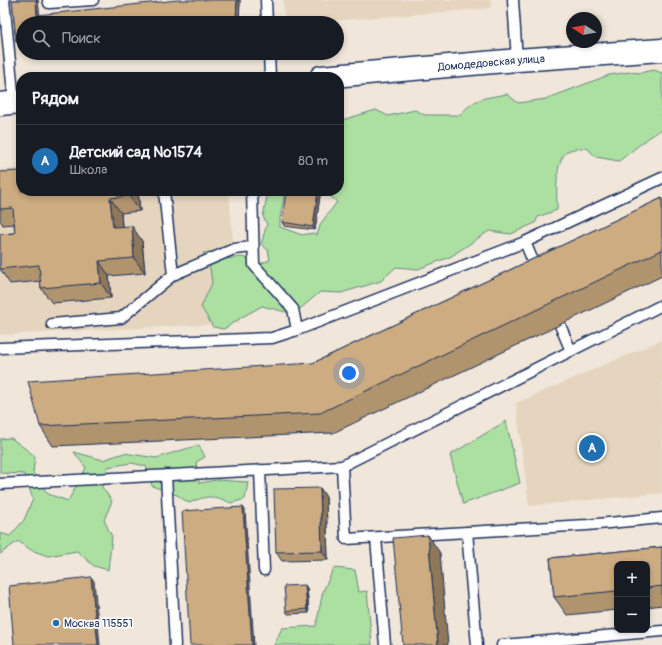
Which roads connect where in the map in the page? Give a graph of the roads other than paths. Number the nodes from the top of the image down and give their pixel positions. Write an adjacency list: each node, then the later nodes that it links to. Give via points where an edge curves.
1 (4, 0): 12 (lane)
2 (48, 0): 3 (lane, via 49,3)
3 (93, 0)
4 (266, 0): 6 (lane)
5 (513, 0): 9 (lane)
6 (267, 16)
7 (662, 50): 9 (street, Домодедовская улица)
8 (269, 60): 10 (lane)
9 (518, 60): 11 (street, Домодедовская улица)
10 (270, 72)
11 (344, 75)
12 (12, 103)
13 (662, 178): 16 (lane)
14 (165, 196): 18 (lane)
15 (252, 196): 17 (lane)
16 (525, 242): 19 (lane); 23 (lane)
17 (253, 246): 18 (lane, via 234,249); 23 (lane, via 254,265 293,309)
18 (173, 275): 21 (lane, via 121,318)
19 (542, 281)
20 (662, 305): 25 (lane)
21 (52, 324)
22 (560, 325): 25 (lane)
23 (297, 330): 24 (lane, via 272,338)
24 (0, 348)
25 (571, 351): 26 (lane)
26 (342, 466): 27 (lane); 32 (lane, via 346,539)
27 (260, 470): 28 (lane); 33 (lane)
28 (166, 475): 29 (lane); 35 (lane)
29 (0, 484)
30 (662, 518): 31 (lane)
31 (467, 532): 32 (lane); 37 (lane)
32 (376, 538): 36 (lane)
33 (264, 570)
34 (662, 632): 38 (lane)
35 (175, 645)
36 (385, 645)
37 (477, 645)
38 (502, 645)

